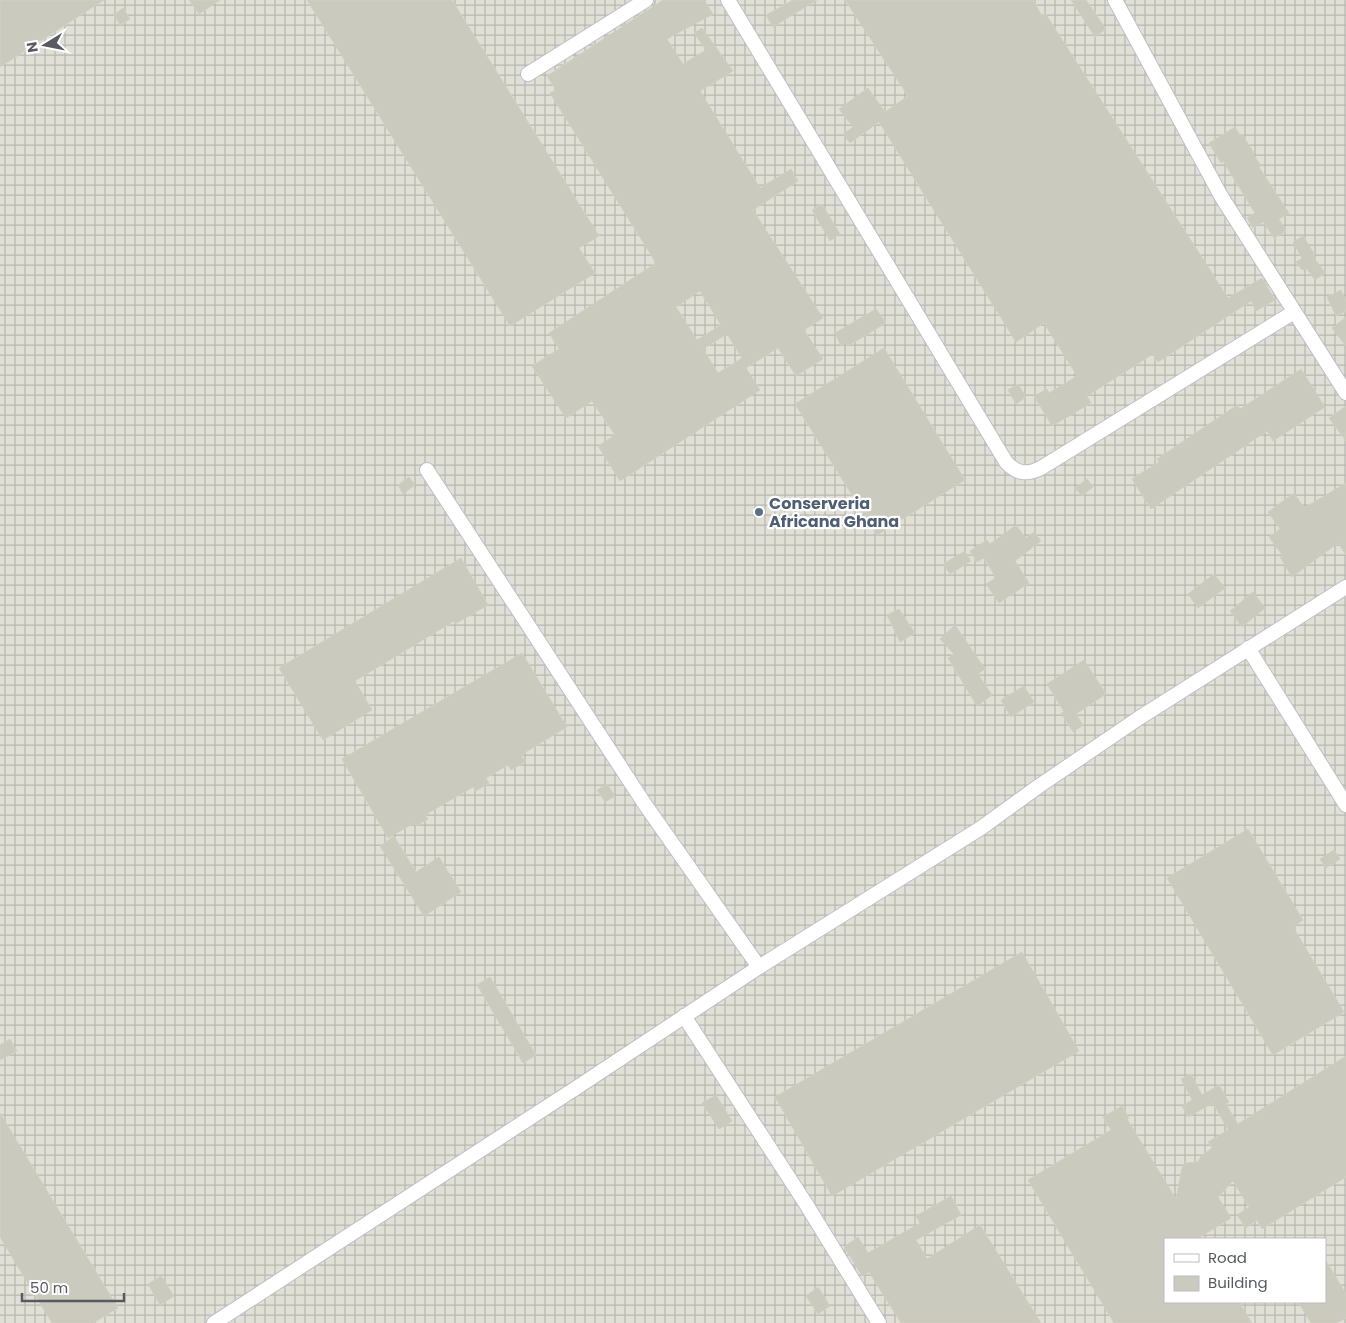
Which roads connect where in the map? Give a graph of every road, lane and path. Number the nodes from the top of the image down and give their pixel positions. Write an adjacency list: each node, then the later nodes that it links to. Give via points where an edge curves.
1 (646, 0): 4 (street)
2 (728, 0): 5 (street, via 1013,470 1033,473 1042,468)
3 (1115, 0): 5 (street, via 1221,196)
4 (528, 74)
5 (1294, 312): 6 (street)
6 (1346, 393)
7 (427, 470): 11 (street, via 644,803)
8 (1346, 587): 9 (street)
9 (1248, 648): 10 (street); 11 (street, via 1139,718 981,828)
10 (1346, 805)
11 (759, 967): 12 (street)
12 (684, 1016): 13 (street); 14 (street)
13 (214, 1323)
14 (879, 1323)

